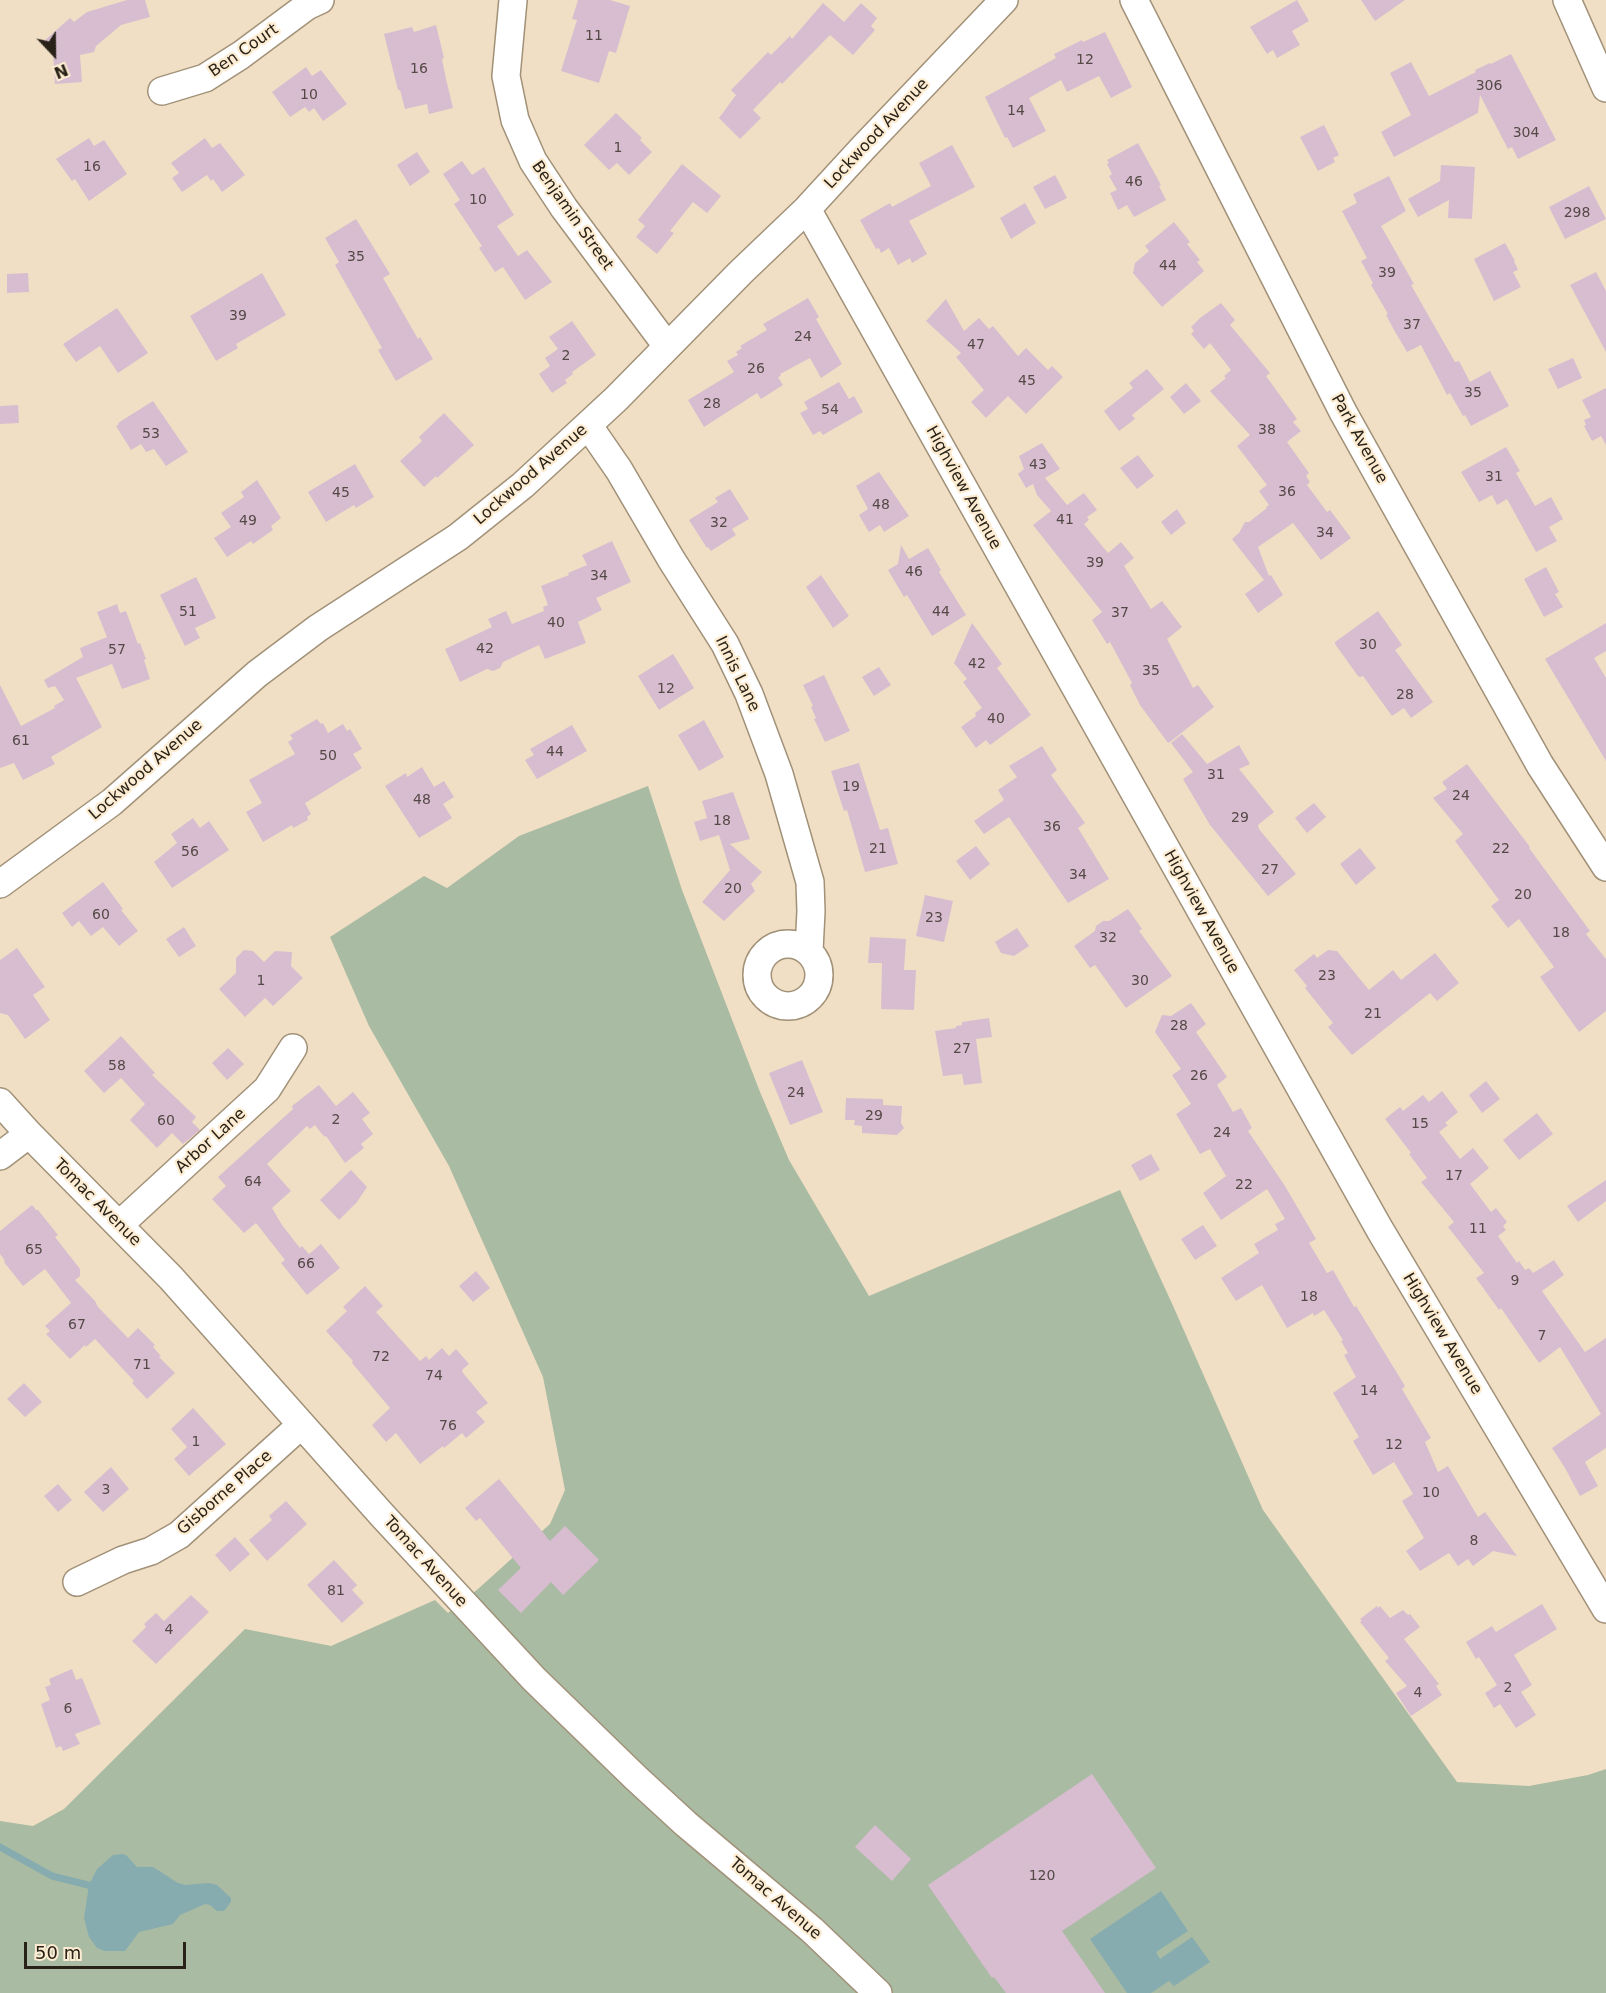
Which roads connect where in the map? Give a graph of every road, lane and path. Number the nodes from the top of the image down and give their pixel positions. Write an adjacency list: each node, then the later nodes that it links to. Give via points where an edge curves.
1 (320, 0): 7 (street, Ben Court, via 205,78)
2 (513, 0): 9 (street, Benjamin Street, via 506,76 515,120 533,161)
3 (1004, 0): 8 (street, Lockwood Avenue)
4 (1134, 0): 11 (street, Park Avenue, via 1343,412 1540,765)
5 (1567, 0): 6 (street)
6 (1606, 88)
7 (162, 91)
8 (807, 209): 9 (street, Lockwood Avenue); 21 (street, Highview Avenue, via 1380,1230)
9 (667, 346): 10 (street, Lockwood Avenue)
10 (588, 426): 12 (street, Lockwood Avenue, via 458,537 318,628 256,674 112,802); 13 (street, Innis Lane, via 725,644 749,694 779,774 810,882)
11 (1606, 867)
12 (0, 884)
13 (809, 951)
14 (293, 1048): 18 (street, Arbor Lane, via 267,1089)
15 (0, 1102): 16 (street, Tomac Avenue)
16 (28, 1134): 17 (street); 18 (street, Tomac Avenue)
17 (0, 1156)
18 (119, 1225): 19 (street, Tomac Avenue)
19 (301, 1425): 20 (street, Gisborne Place, via 178,1535 151,1551); 22 (street, Tomac Avenue, via 556,1701 686,1824 812,1930)
20 (76, 1582)
21 (1606, 1609)
22 (878, 1993)

